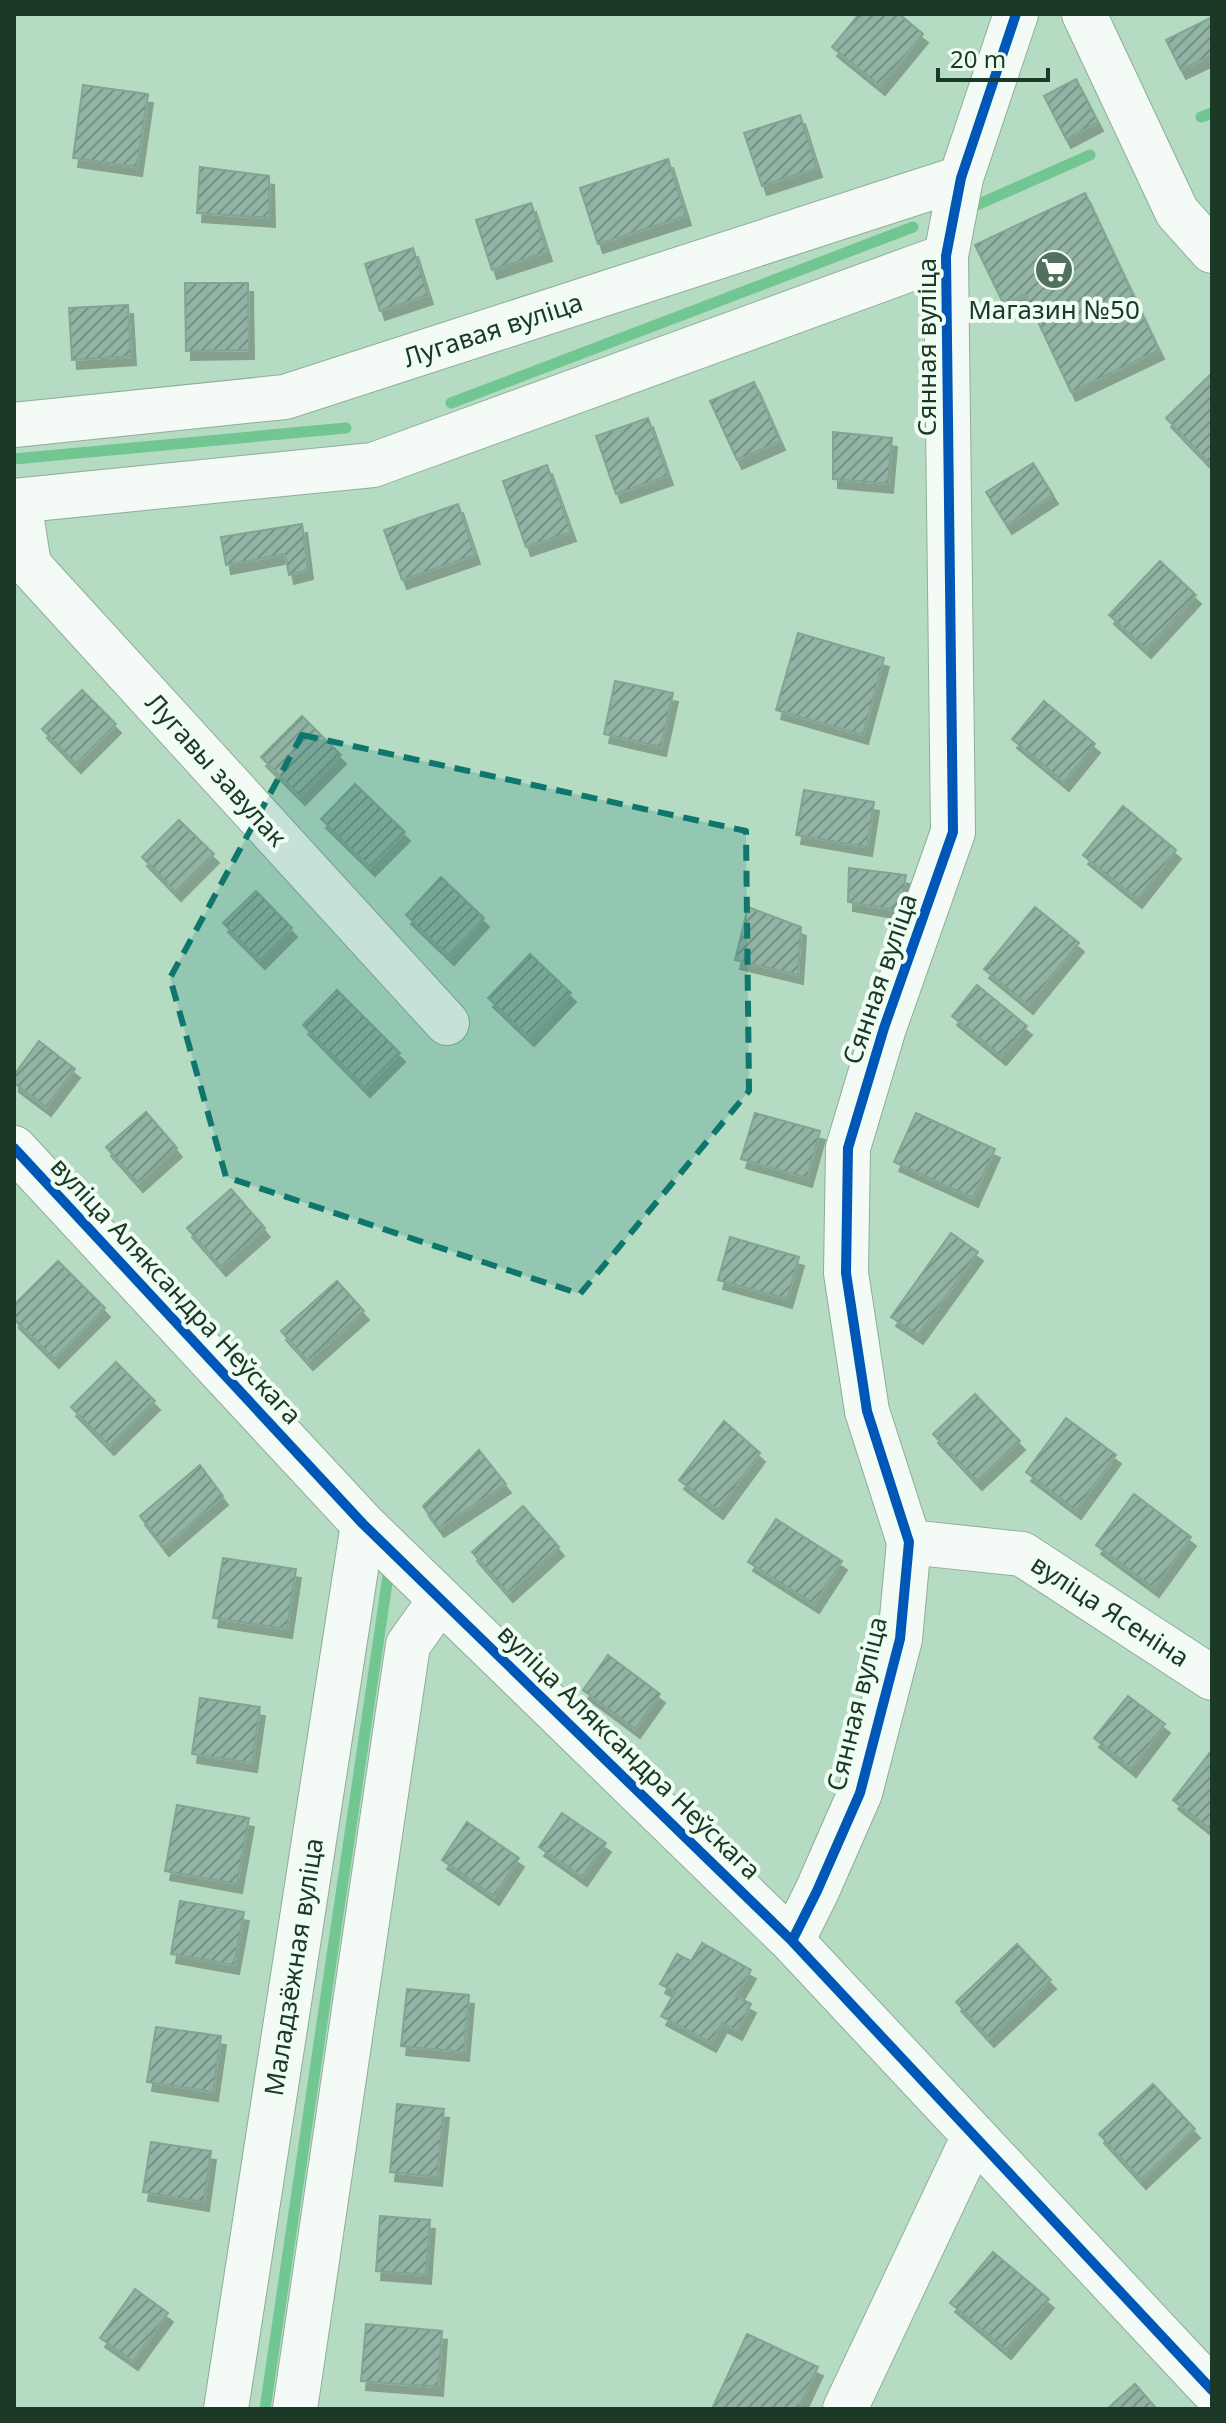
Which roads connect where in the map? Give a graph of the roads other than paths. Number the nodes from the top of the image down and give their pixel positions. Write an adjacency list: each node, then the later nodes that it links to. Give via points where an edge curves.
1 (1016, 14): 3 (street, Сянная вуліца)
2 (1084, 14): 4 (street, via 1177,212)
3 (961, 178): 5 (street, Сянная вуліца); 6 (street, Лугавая вуліца, via 285,397)
4 (1212, 251)
5 (946, 256): 7 (street, via 373,465); 11 (street, Сянная вуліца, via 953,832 848,1148 846,1273 867,1411)
6 (14, 425)
7 (16, 501): 8 (street, Лугавы завулак, via 29,565)
8 (447, 1023)
9 (14, 1148): 10 (street, вуліца Аляксандра Неўскага)
10 (363, 1524): 12 (street, вуліца Аляксандра Неўскага); 17 (street, Маладзёжная вуліца)
11 (909, 1542): 13 (street, вуліца Ясеніна, via 1022,1554); 14 (street, Сянная вуліца, via 900,1639 860,1793)
12 (440, 1600): 14 (street, вуліца Аляксандра Неўскага); 18 (street, via 408,1645)
13 (1212, 1678)
14 (792, 1941): 15 (street, вуліца Аляксандра Неўскага)
15 (974, 2136): 16 (street, вуліца Аляксандра Неўскага); 19 (street)
16 (1212, 2390)
17 (226, 2409)
18 (295, 2409)
19 (845, 2409)

